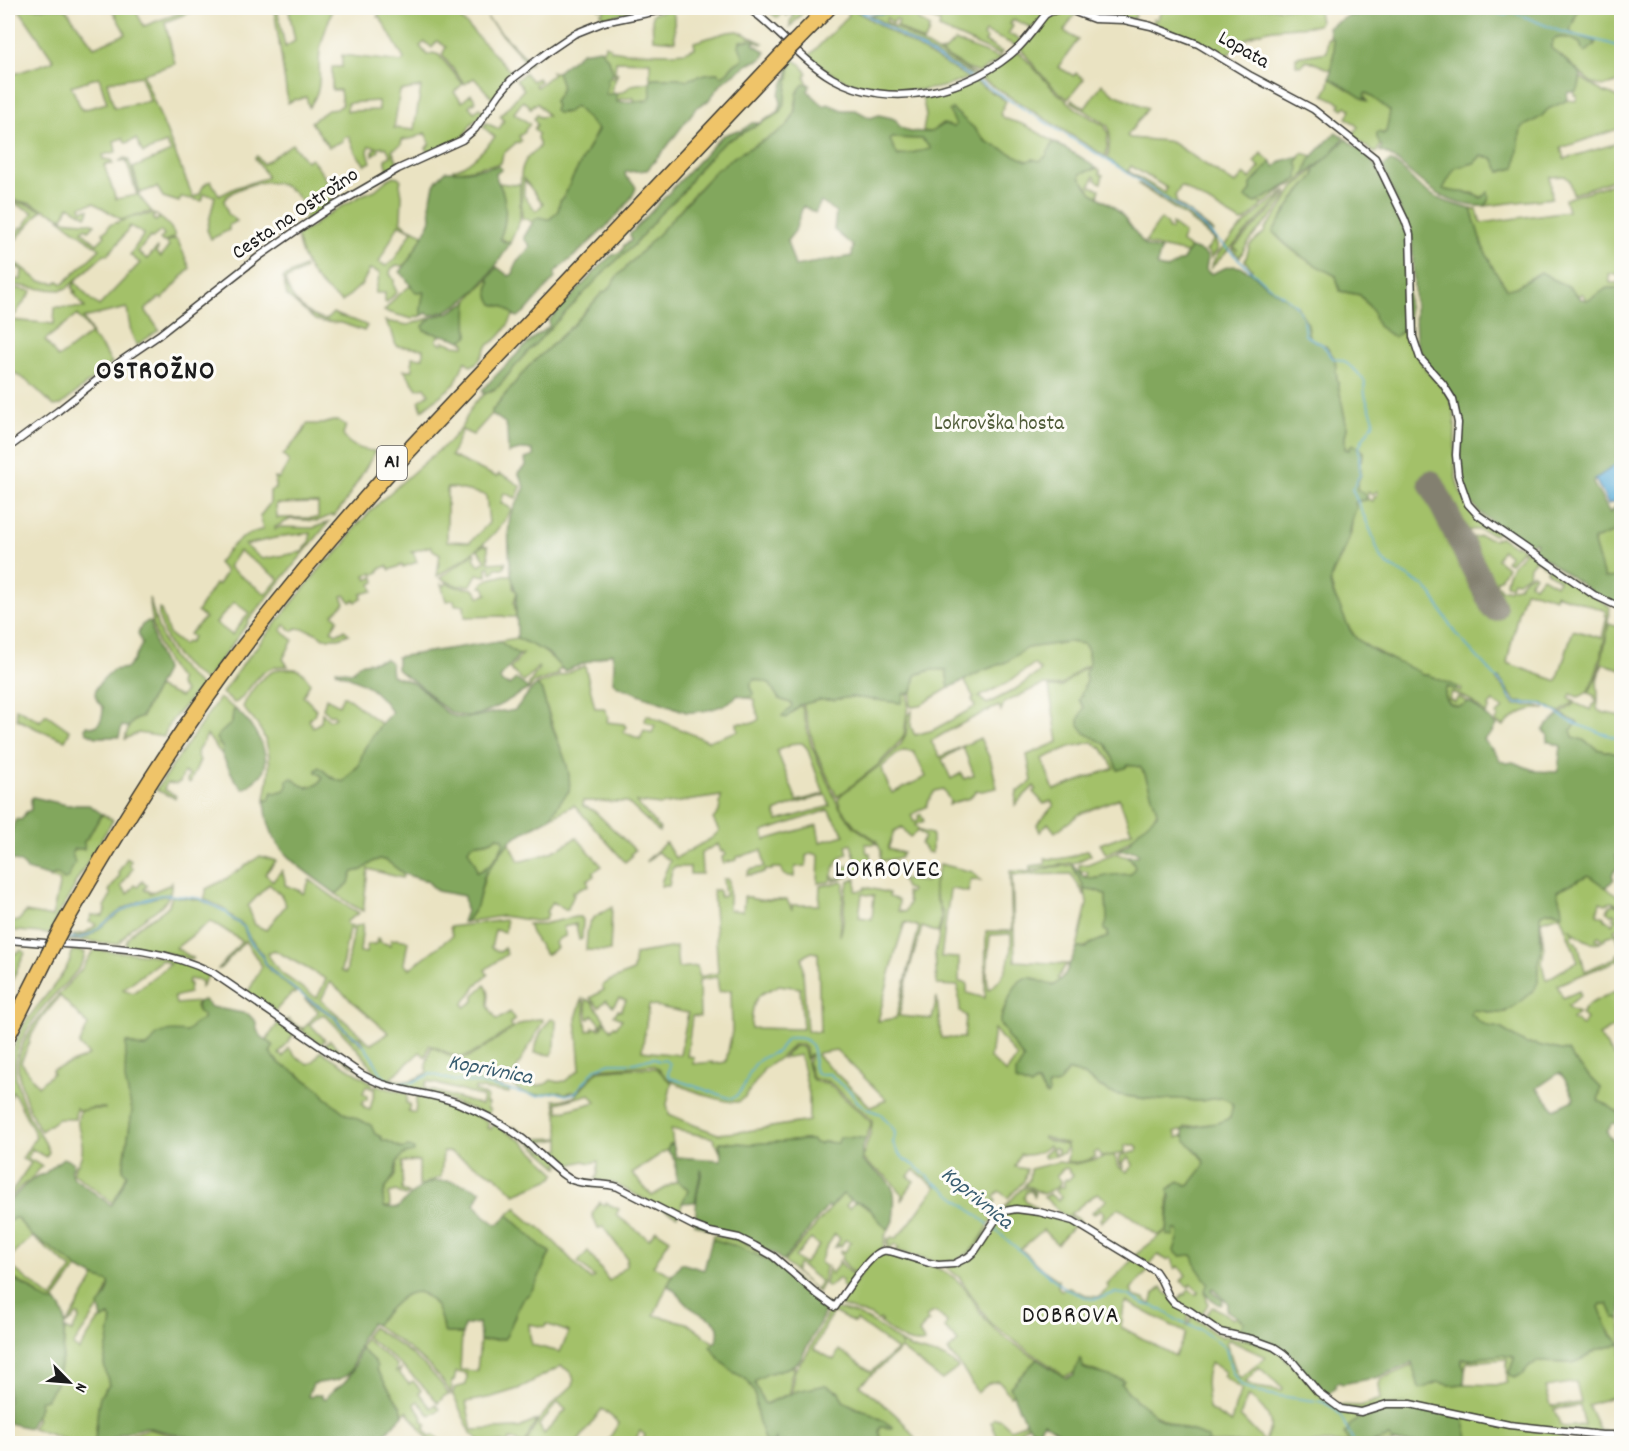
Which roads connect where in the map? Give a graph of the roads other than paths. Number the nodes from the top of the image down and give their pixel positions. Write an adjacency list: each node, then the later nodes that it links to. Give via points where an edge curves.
1 (672, 8): 6 (street, Cesta na Ostrožno, via 604,22 574,34 511,80 462,141 398,169 294,232)
2 (742, 8): 7 (street, Lopata, via 759,16 828,75 870,91 907,94 949,88 987,70 1018,48 1045,15 1064,8 1094,19 1138,22 1198,44 1318,113 1375,159 1405,220 1410,234 1413,338 1420,358 1449,393 1457,413 1455,455 1468,504 1478,515 1594,595)
3 (823, 8): 5 (highway, A1)
4 (833, 8): 5 (highway, A1)
5 (792, 45): 10 (highway, A1, bridge, via 437,425 302,577 176,748)
6 (8, 448)
7 (1622, 608)
8 (8, 940): 10 (street)
9 (63, 944): 13 (street, via 147,951 198,965 367,1077 457,1102 524,1139 573,1180 618,1187 694,1226 739,1238 773,1256 835,1307 867,1262 880,1251 938,1265 954,1264 975,1251 1005,1211 1039,1212 1072,1221 1155,1271 1174,1303 1214,1329 1274,1347 1293,1362 1318,1392 1341,1409 1361,1412 1387,1404 1410,1404 1509,1425)
10 (48, 949): 11 (highway, A1); 12 (highway, A1)
11 (8, 1027)
12 (8, 1044)
13 (1622, 1435)

